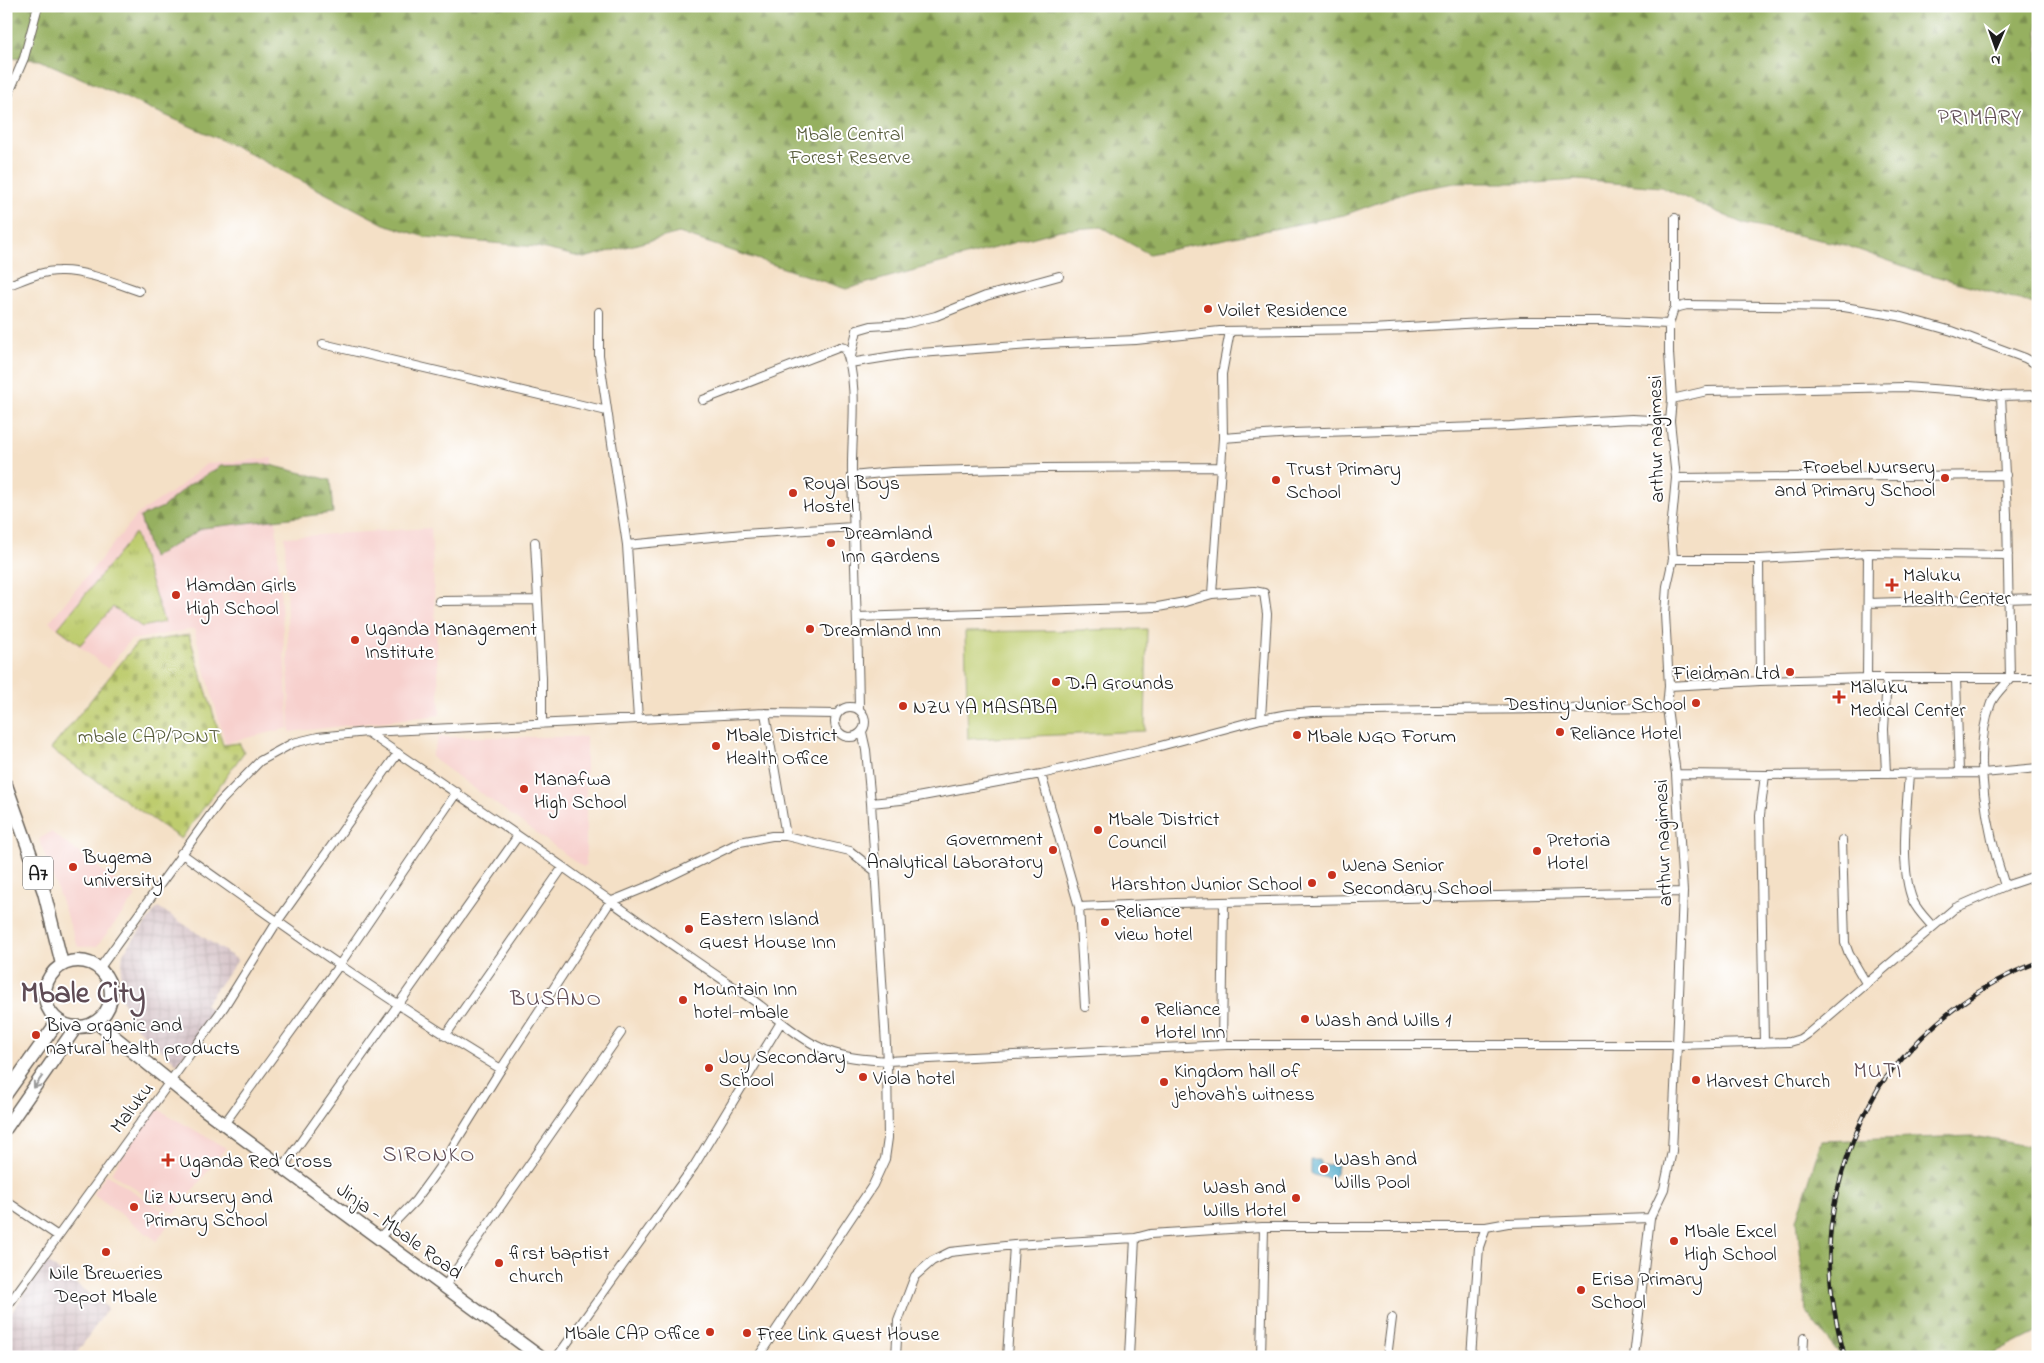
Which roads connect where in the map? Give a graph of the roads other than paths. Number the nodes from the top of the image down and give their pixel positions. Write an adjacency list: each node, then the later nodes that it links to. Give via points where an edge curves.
1 (38, 6): 2 (street, via 24,58)
2 (6, 100)
3 (1675, 218): 7 (street)
4 (1059, 276): 12 (street, via 986,296 936,316 857,330)
5 (6, 286): 6 (street, via 59,270 96,277)
6 (138, 291)
7 (1675, 308): 9 (street); 13 (street, via 1687,304 1853,308 1952,331)
8 (599, 312): 18 (street, via 599,355)
9 (1669, 324): 10 (street, via 1520,321 1371,329); 16 (street, arthur nagimesi)
10 (1230, 331): 12 (street, via 906,354); 20 (street, via 1222,374)
11 (323, 344): 18 (street)
12 (850, 363): 17 (street, via 845,348 840,347); 23 (street)
13 (2038, 365)
14 (2038, 395): 15 (street)
15 (2001, 396): 16 (street, via 1905,387 1707,391); 22 (street)
16 (1672, 399): 19 (street, arthur nagimesi)
17 (703, 400)
18 (607, 411): 27 (street)
19 (1670, 421): 20 (street, via 1632,419); 24 (street, arthur nagimesi)
20 (1222, 438): 21 (street)
21 (1220, 467): 23 (street, via 1043,468); 32 (street)
22 (2006, 475): 24 (street); 29 (street)
23 (852, 476): 25 (street)
24 (1676, 478): 30 (street, arthur nagimesi, via 1671,530)
25 (853, 527): 27 (street); 38 (street)
26 (535, 542): 35 (street)
27 (627, 545): 50 (street)
28 (1868, 553): 29 (street); 31 (street); 37 (street)
29 (2008, 555): 33 (street)
30 (1673, 559): 31 (street); 45 (street, arthur nagimesi, via 1665,614)
31 (1759, 559): 44 (street)
32 (1212, 594): 38 (street, via 1158,607); 51 (street, via 1254,591 1265,596 1267,614)
33 (2008, 598): 34 (street); 37 (street); 42 (street)
34 (2038, 598)
35 (538, 600): 36 (street); 52 (street)
36 (440, 601)
37 (1868, 603): 39 (street)
38 (857, 617): 47 (street)
39 (1867, 678): 40 (street); 44 (street)
40 (1887, 678): 43 (street); 59 (street)
41 (2038, 678): 42 (street)
42 (2010, 679): 43 (street); 58 (street, via 1992,700 1986,720)
43 (1956, 680): 57 (street)
44 (1760, 681): 45 (street)
45 (1670, 686): 46 (street, arthur nagimesi)
46 (1667, 708): 51 (street, via 1313,712); 62 (street, arthur nagimesi)
47 (859, 709): 49 (street, via 845,707); 54 (street, via 865,718)
48 (765, 713): 49 (street); 50 (street); 68 (street)
49 (837, 714): 54 (street, via 835,723 839,732 848,737)
50 (638, 719): 52 (street)
51 (1261, 719): 61 (street)
52 (542, 724): 53 (street)
53 (367, 732): 55 (street); 70 (street, via 318,737 293,743 270,754 230,790)
54 (862, 732): 66 (street)
55 (398, 753): 65 (street); 79 (street, Maluku)
56 (2038, 768): 58 (street)
57 (1959, 772): 58 (street); 60 (street)
58 (1982, 772): 74 (street, via 1988,828)
59 (1886, 773): 60 (street); 63 (street)
60 (1909, 773): 80 (street, via 1907,874 1913,902)
61 (1041, 774): 66 (street); 78 (street)
62 (1676, 774): 63 (street); 75 (street, arthur nagimesi)
63 (1765, 775): 93 (street, via 1760,815)
64 (6, 785): 81 (main road, A7, via 44,892)
65 (457, 792): 67 (street); 82 (street)
66 (871, 803): 72 (street)
67 (518, 836): 71 (street); 85 (street)
68 (786, 836): 72 (street, via 850,851); 76 (street, via 740,842)
69 (1842, 840): 84 (street, via 1845,943)
70 (181, 853): 79 (street); 83 (street)
71 (563, 867): 76 (street); 92 (street)
72 (874, 871): 96 (street)
73 (2038, 874): 74 (street)
74 (2005, 886): 80 (street, via 1954,908)
75 (1682, 892): 77 (street); 95 (street, arthur nagimesi)
76 (610, 902): 89 (street, via 746,994); 97 (street)
77 (1224, 902): 78 (street); 94 (street)
78 (1079, 908): 86 (street)
79 (277, 922): 82 (street); 98 (street, Maluku, via 224,1007)
80 (1932, 926): 84 (street)
81 (62, 964): 83 (main road, via 79,961); 87 (main road, via 48,977 44,997 47,1008)
82 (340, 964): 85 (street); 100 (street)
83 (99, 969): 88 (main road, via 109,983 111,994 105,1014)
84 (1866, 983): 93 (street, via 1800,1039)
85 (398, 1004): 92 (street); 102 (street)
86 (1085, 1007)
87 (58, 1021): 90 (main road); 99 (main road)
88 (96, 1022): 90 (main road); 98 (main road, Jinja - Mbale Road)
89 (781, 1022): 96 (street, via 828,1052); 116 (street, via 694,1166)
90 (76, 1027): 101 (main road, one-way to 101)
91 (621, 1033): 111 (street)
92 (445, 1036): 97 (street)
93 (1764, 1042): 95 (street)
94 (1222, 1045): 95 (street); 96 (street)
95 (1677, 1045): 104 (street, arthur nagimesi, via 1672,1151 1664,1189)
96 (887, 1061): 117 (street, via 888,1138 885,1159 873,1185)
97 (501, 1069): 108 (street, via 442,1164 415,1201)
98 (170, 1082): 100 (main road, Jinja - Mbale Road); 107 (street, Maluku)
99 (6, 1094)
100 (224, 1124): 102 (main road, Jinja - Mbale Road)
101 (6, 1128)
102 (283, 1167): 108 (main road, Jinja - Mbale Road)
103 (6, 1202): 107 (street)
104 (1650, 1218): 106 (street, via 1508,1223); 124 (street, arthur nagimesi)
105 (1264, 1228): 106 (street); 109 (street, via 1150,1234); 121 (street)
106 (1486, 1228): 123 (street, via 1479,1247)
107 (58, 1236): 112 (street, Maluku)
108 (380, 1238): 111 (main road, Jinja - Mbale Road)
109 (1135, 1238): 110 (street); 120 (street)
110 (1014, 1245): 118 (street, via 950,1252 932,1261 915,1276 898,1321); 119 (street)
111 (445, 1286): 115 (main road, Jinja - Mbale Road)
112 (6, 1308)
113 (1392, 1318): 122 (street)
114 (1804, 1338): 125 (street)
115 (540, 1357)
116 (557, 1357)
117 (758, 1357)
118 (896, 1357)
119 (1007, 1357)
120 (1128, 1357)
121 (1261, 1357)
122 (1387, 1357)
123 (1471, 1357)
124 (1634, 1357)
125 (1803, 1357)

